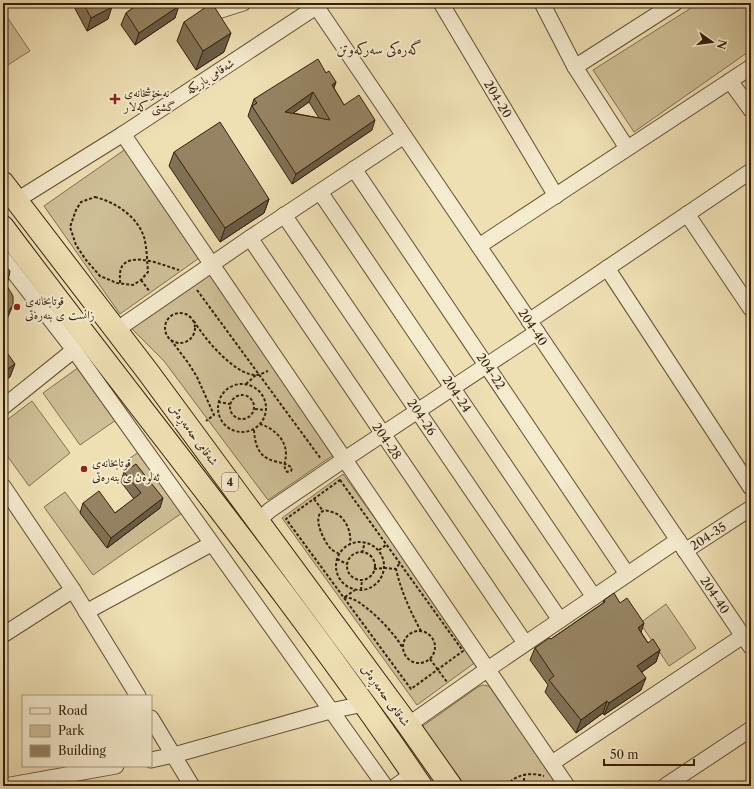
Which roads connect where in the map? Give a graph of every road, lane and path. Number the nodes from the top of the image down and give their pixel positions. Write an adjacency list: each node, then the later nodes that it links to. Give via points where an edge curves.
1 (243, 3): 6 (street)
2 (441, 3): 18 (street, 204-20)
3 (542, 3): 7 (street)
4 (675, 3): 7 (street)
5 (319, 5): 11 (street, شەقامی باریکە); 12 (street, 204-40)
6 (218, 11)
7 (575, 67): 13 (street)
8 (751, 67): 9 (street)
9 (730, 81): 10 (street); 13 (street)
10 (751, 110)
11 (123, 134): 19 (street, شەقامی باریکە); 27 (street)
12 (404, 136): 14 (street); 24 (street, 204-40)
13 (627, 148): 18 (street)
14 (354, 169): 17 (street); 38 (street, 204-22)
15 (751, 171): 20 (street)
16 (3, 183): 19 (highway, شەقامی حەمەڕەش / 4)
17 (320, 192): 21 (street); 43 (street, 204-24)
18 (556, 196): 24 (street)
19 (17, 200): 34 (highway, شەقامی حەمەڕەش / 4)
20 (687, 214): 28 (street); 31 (street)
21 (284, 215): 23 (street); 49 (street, 204-26)
22 (3, 227): 42 (highway, شەقامی حەمەڕەش / 4)
23 (250, 238): 27 (street); 55 (street, 204-28)
24 (480, 246): 33 (street, 204-40)
25 (3, 258): 36 (street)
26 (147, 261): 29 (path); 30 (path, via 148,272 141,280 133,285); 30 (path, via 129,260 123,266); 30 (path, via 144,237 136,222 123,210 107,200 95,197 81,202 70,228 76,246 100,276)
27 (212, 264): 29 (street); 37 (street)
28 (607, 268): 33 (street); 60 (street)
29 (192, 277): 34 (street); 40 (path)
30 (120, 283)
31 (751, 309)
32 (194, 321): 35 (path, via 196,331 190,340 181,344); 35 (path, via 183,313 169,317 165,331); 40 (path, via 208,342 229,362 243,371)
33 (533, 326): 38 (street); 69 (street, 204-40)
34 (117, 331): 39 (highway, شەقامی حەمەڕەش / 4)
35 (171, 340): 51 (path, via 193,370)
36 (74, 350): 46 (street); 66 (street)
37 (279, 363): 40 (path); 56 (street)
38 (486, 365): 43 (street); 79 (street, 204-22)
39 (148, 372): 42 (highway); 64 (highway, شەقامی حەمەڕەش / 4)
40 (258, 375): 41 (path); 58 (path)
41 (246, 384): 44 (path, via 229,387); 48 (path, via 258,390 263,396)
42 (125, 386): 98 (highway, شەقامی حەمەڕەش / 4, via 256,556)
43 (452, 388): 49 (street); 85 (street, 204-24)
44 (218, 402): 45 (path); 50 (path)
45 (230, 404): 47 (path, via 232,414 239,419 250,416); 47 (path, via 233,398 245,394 252,398)
46 (3, 407)
47 (254, 409): 48 (path)
48 (266, 410): 53 (path)
49 (418, 411): 55 (street); 87 (street, 204-26)
50 (218, 414): 51 (path); 54 (path, via 227,428 235,432 243,433)
51 (214, 415): 52 (path)
52 (205, 422)
53 (260, 424): 54 (path); 57 (path, via 276,433 284,444)
54 (254, 429): 57 (path, via 258,450 272,461)
55 (383, 434): 56 (street); 91 (street, 204-28)
56 (345, 459): 58 (street); 94 (street)
57 (284, 463): 57 (path, via 287,472 291,471 292,468)
58 (329, 470): 64 (street)
59 (3, 486): 81 (street)
60 (751, 488)
61 (314, 499): 63 (path); 68 (path, via 340,480); 84 (path, via 286,519)
62 (751, 508): 69 (street, 204-35)
63 (323, 511): 67 (path, via 334,512 343,518 349,530); 72 (path, via 318,517 322,537)
64 (258, 520): 101 (highway, شەقامی حەمەڕەش / 4)
65 (366, 542): 67 (path); 70 (path); 71 (path)
66 (211, 544): 86 (street); 99 (street)
67 (350, 544): 72 (path)
68 (387, 545): 70 (path); 74 (path)
69 (681, 546): 79 (street, 204-35); 90 (street, 204-40)
70 (379, 550): 76 (path)
71 (362, 553): 75 (path, via 354,554); 77 (path, via 370,556 375,564)
72 (339, 554): 73 (path)
73 (337, 559): 75 (path); 82 (path, via 337,574 342,582)
74 (400, 563): 78 (path); 95 (path, via 463,651)
75 (347, 564): 80 (path, via 350,575)
76 (385, 568): 77 (path); 78 (path); 83 (path, via 378,583 372,588)
77 (374, 569): 80 (path, via 370,577)
78 (396, 569): 88 (path, via 409,609)
79 (627, 574): 85 (street, 204-35)
80 (362, 580): 83 (path)
81 (73, 590): 86 (street); 89 (street)
82 (356, 590): 83 (path); 84 (path)
83 (361, 590)
84 (344, 597): 92 (path, via 352,598 364,606 385,625); 95 (path, via 411,689)
85 (594, 597): 87 (street, 204-35)
86 (86, 612): 97 (street)
87 (560, 620): 91 (street, 204-35)
88 (421, 631): 92 (path, via 409,634 405,638); 93 (path, via 429,634 435,644)
89 (3, 635)
90 (747, 641): 105 (street)
91 (525, 644): 94 (street, 204-35)
92 (403, 648): 93 (path, via 411,661 420,663)
93 (430, 659): 95 (path)
94 (488, 669): 96 (street, 204-35); 105 (street)
95 (438, 670): 96 (path)
96 (455, 692): 101 (street, 204-35)
97 (137, 695)
98 (364, 704): 99 (street); 109 (highway, شەقامی حەمەڕەش / 4)
99 (330, 711): 103 (street); 113 (street)
100 (152, 720): 103 (street)
101 (408, 725): 114 (highway, شەقامی حەمەڕەش / 4)
102 (751, 729): 118 (street)
103 (174, 755): 104 (street); 112 (street)
104 (152, 760)
105 (552, 763): 117 (street)
106 (112, 767): 110 (street)
107 (524, 774): 108 (path); 115 (path, via 511,780); 116 (path)
108 (546, 777)
109 (410, 782)
110 (41, 783): 111 (street)
111 (5, 786)
112 (192, 786)
113 (385, 786)
114 (451, 786)
115 (507, 786)
116 (524, 786)
117 (567, 786)
118 (665, 786)

